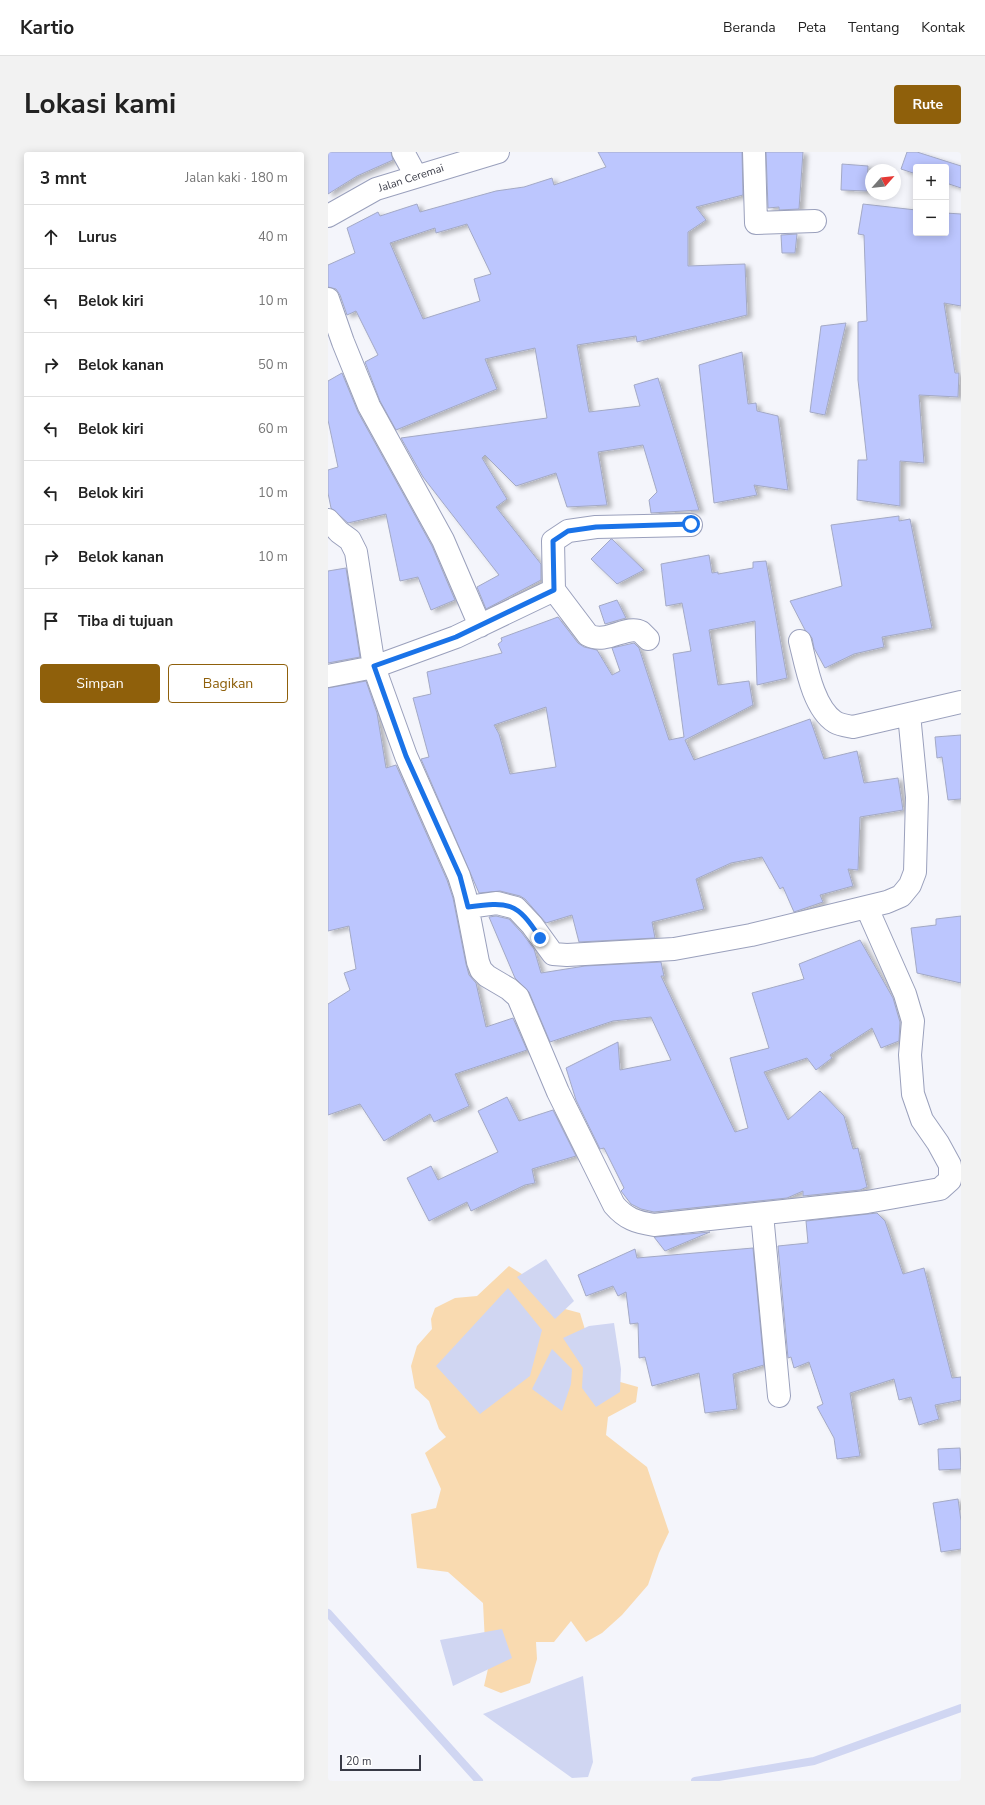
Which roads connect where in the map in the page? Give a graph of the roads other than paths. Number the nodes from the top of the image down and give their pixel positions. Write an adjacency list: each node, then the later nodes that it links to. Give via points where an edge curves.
1 (403, 152): 4 (street)
2 (498, 152): 4 (street, Jalan Ceremai)
3 (754, 152): 6 (street, via 756,223)
4 (416, 176): 5 (street, Jalan Ceremai, via 376,188)
5 (328, 216)
6 (815, 221)
7 (328, 299): 11 (street, via 369,406 443,540)
8 (328, 520): 14 (street, via 350,540 356,552)
9 (691, 524): 10 (street, via 596,527 568,531 553,541)
10 (554, 590): 11 (street); 12 (street, via 588,635 595,639 634,631 640,632)
11 (480, 626): 14 (street)
12 (648, 639)
13 (800, 641): 17 (street, via 808,677 816,696 825,712 836,723 853,727)
14 (374, 666): 15 (street); 18 (street, via 406,756 460,876)
15 (328, 676)
16 (961, 702): 17 (street)
17 (909, 714): 19 (street, via 917,797 915,872 910,885 901,896)
18 (468, 907): 19 (street, via 497,904 516,908 532,924 553,954 567,955 674,949 751,935); 20 (street, via 481,970 518,997 558,1092 614,1205 624,1216 636,1222 654,1225)
19 (867, 908): 20 (street, via 905,994 913,1021 910,1056 913,1094 922,1120 950,1165 950,1180 940,1189 867,1202)
20 (762, 1214): 21 (street)
21 (780, 1396)

